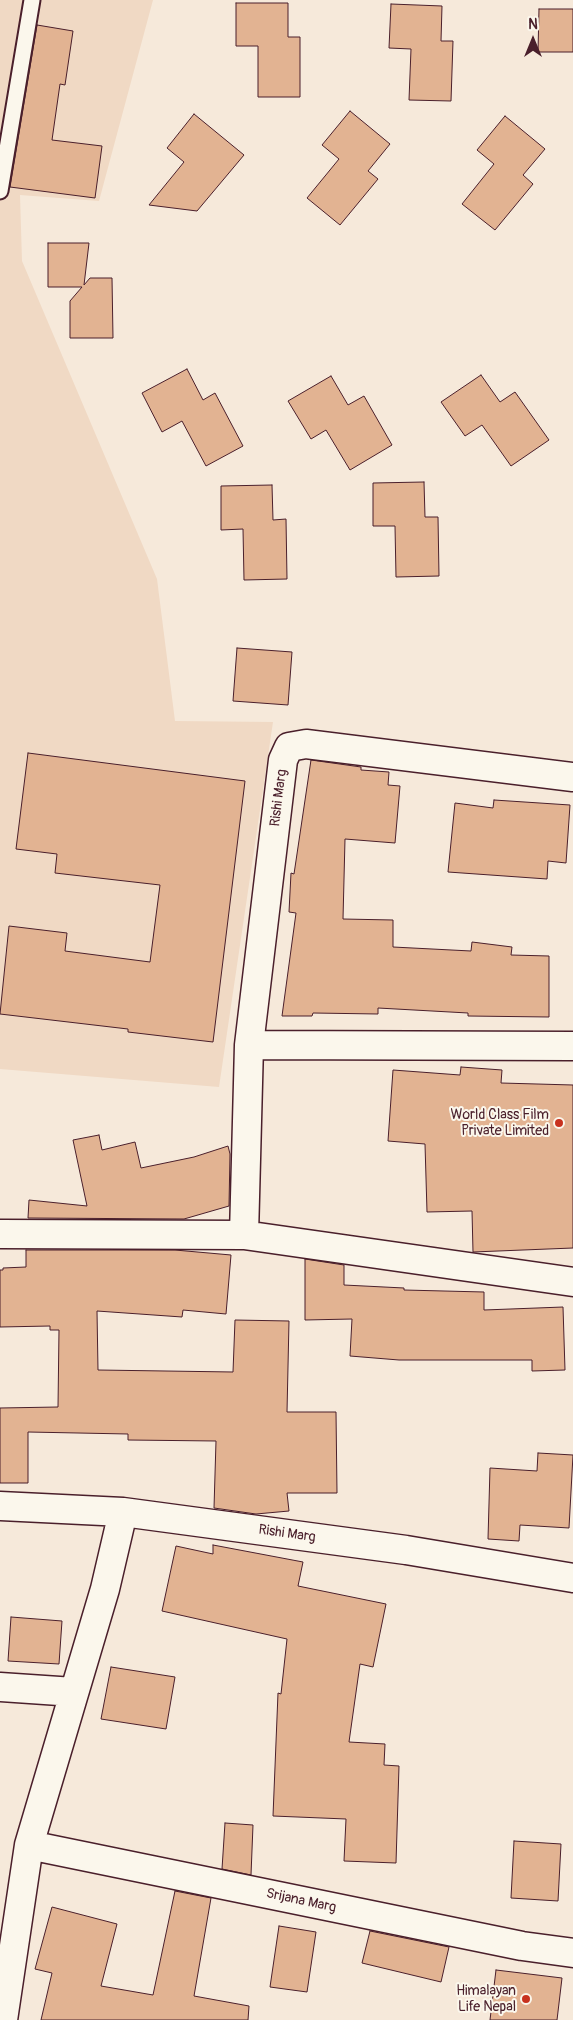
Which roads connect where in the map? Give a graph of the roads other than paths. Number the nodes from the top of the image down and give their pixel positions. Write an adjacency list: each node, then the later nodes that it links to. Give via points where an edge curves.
1 (32, 0): 2 (lane)
2 (0, 191)
3 (573, 777): 4 (street, Rishi Marg, via 306,744 289,747 283,760)
4 (249, 1044): 5 (street); 7 (street, Rishi Marg)
5 (573, 1046)
6 (0, 1234): 7 (street)
7 (244, 1235): 8 (street)
8 (573, 1282)
9 (0, 1506): 10 (street, Rishi Marg)
10 (124, 1512): 11 (street, Rishi Marg, via 406,1550); 13 (street)
11 (573, 1578)
12 (0, 1687): 13 (street)
13 (74, 1692): 14 (street)
14 (29, 1845): 15 (street, Srijana Marg, via 522,1946); 16 (street)
15 (573, 1953)
16 (3, 2020)

